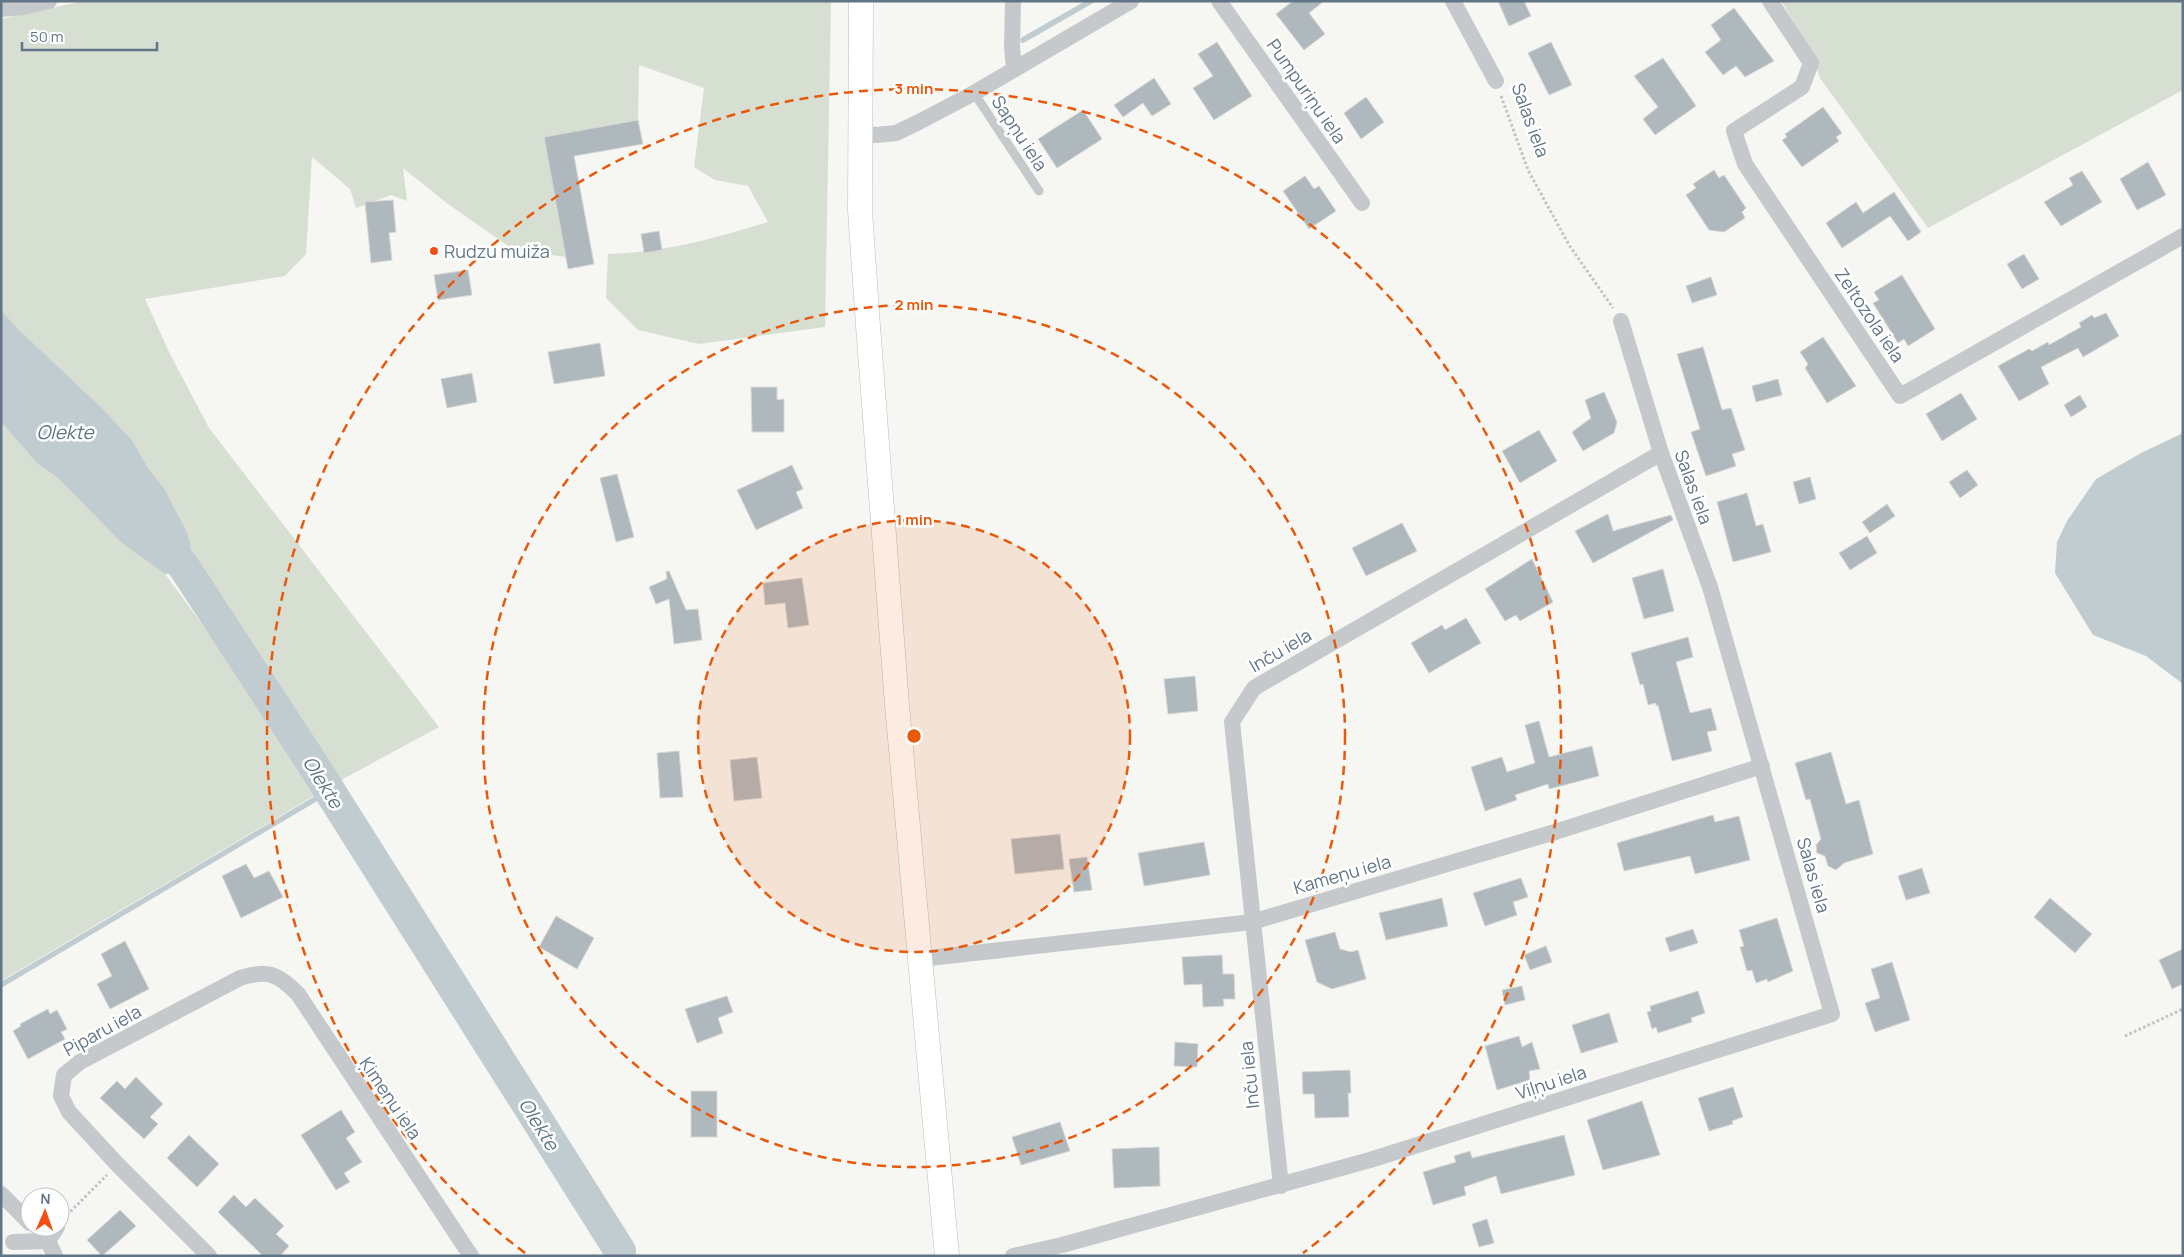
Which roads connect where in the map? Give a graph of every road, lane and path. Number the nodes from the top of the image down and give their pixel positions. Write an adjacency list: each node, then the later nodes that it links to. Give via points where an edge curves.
1 (49, 1): 8 (street)
2 (861, 1): 12 (main road)
3 (1013, 1): 9 (street)
4 (1131, 1): 9 (street)
5 (1219, 1): 14 (street, Pumpuriņu iela)
6 (1453, 1): 10 (street, Salas iela)
7 (1770, 1): 15 (street, Zeltozola iela, via 1811,63 1802,87 1734,131 1745,164 1900,396)
8 (1, 9)
9 (1014, 69): 11 (street)
10 (1496, 81): 16 (path, Salas iela, via 1528,170 1569,245 1604,292)
11 (974, 92): 12 (street, via 896,133); 13 (lane, Sapņu iela)
12 (860, 133): 20 (main road, via 860,210 868,326)
13 (1039, 191)
14 (1362, 203)
15 (2183, 236)
16 (1621, 322): 17 (street, Salas iela)
17 (1661, 453): 18 (street, Salas iela, via 1710,587); 19 (street, Inču iela, via 1254,688 1232,722)
18 (1762, 766): 19 (street, Kameņu iela, via 1556,832); 23 (street, Salas iela)
19 (1252, 922): 20 (street, Kameņu iela); 26 (street, Inču iela)
20 (920, 959): 36 (main road)
21 (268, 973): 25 (street, Piparu iela, via 240,978 80,1062 64,1075 61,1096 70,1112); 35 (street, Ķimeņu iela, via 283,979 298,994)
22 (2183, 1009): 24 (path)
23 (1832, 1014): 26 (street, Viļņu iela)
24 (2125, 1036)
25 (117, 1164): 29 (path); 34 (street, Piparu iela)
26 (1281, 1186): 37 (street, Viļņu iela)
27 (1, 1194): 28 (street)
28 (20, 1213)
29 (70, 1213)
30 (42, 1237): 33 (street)
31 (56, 1237): 33 (street)
32 (13, 1242): 33 (street)
33 (52, 1249)
34 (209, 1256)
35 (471, 1256)
36 (946, 1256)
37 (1013, 1256)

